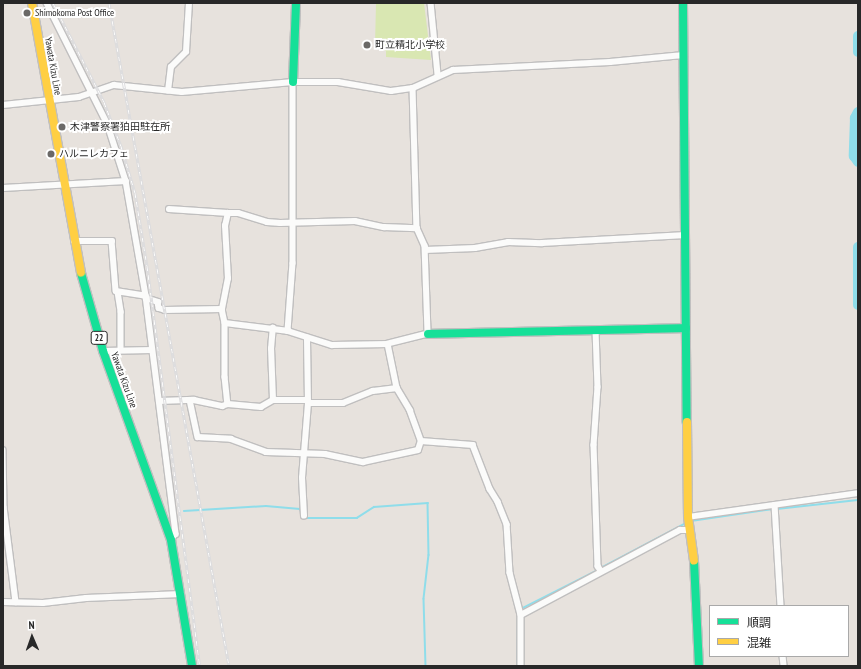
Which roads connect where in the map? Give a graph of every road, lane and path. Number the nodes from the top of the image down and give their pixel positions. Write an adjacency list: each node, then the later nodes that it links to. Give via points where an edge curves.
1 (32, 3): 13 (street, Yawata Kizu Line / 22)
2 (47, 3): 12 (street)
3 (189, 3): 11 (street, via 186,52 171,67)
4 (296, 3): 9 (street)
5 (431, 3): 8 (street)
6 (683, 3): 7 (street)
7 (684, 55): 8 (street, via 610,62 458,70); 22 (street)
8 (438, 76): 10 (street)
9 (293, 82): 10 (street, via 338,82 391,91); 11 (street, via 182,92); 20 (street)
10 (413, 88): 21 (street)
11 (168, 91): 12 (street, via 114,85)
12 (93, 94): 13 (street); 15 (street, via 113,140)
13 (49, 100): 14 (street); 16 (street, Yawata Kizu Line / 22)
14 (3, 105)
15 (126, 181): 16 (street); 26 (street)
16 (64, 185): 17 (street); 23 (street, Yawata Kizu Line / 22)
17 (3, 188)
18 (169, 209): 19 (street)
19 (228, 213): 20 (street, via 247,214 267,222); 27 (street, via 225,226 228,279)
20 (292, 222): 21 (street, via 355,221 384,227); 32 (street)
21 (417, 228): 24 (street)
22 (686, 235): 24 (street, via 508,242 475,248); 30 (street)
23 (74, 241): 25 (street, via 112,241); 38 (street, Yawata Kizu Line / 22)
24 (425, 250): 33 (street)
25 (118, 292): 26 (street); 36 (street)
26 (146, 297): 27 (street, via 158,302 159,308 164,310); 37 (street)
27 (222, 309): 28 (street)
28 (225, 323): 29 (street); 44 (street)
29 (273, 328): 32 (street); 41 (street)
30 (686, 328): 31 (street); 51 (street)
31 (596, 330): 33 (street); 54 (street, via 598,387 594,444 598,566)
32 (288, 331): 34 (street)
33 (428, 334): 35 (street)
34 (307, 338): 35 (street, via 344,346); 42 (street)
35 (388, 344): 39 (street)
36 (121, 350): 37 (street); 38 (street)
37 (152, 350): 43 (street)
38 (103, 351): 53 (street, Yawata Kizu Line / 22)
39 (397, 388): 42 (street, via 372,390 343,402); 45 (street, via 410,410)
40 (190, 400): 43 (street); 44 (street, via 222,406); 47 (street, via 196,433 201,439 231,439 266,452)
41 (273, 400): 42 (street); 44 (street, via 261,407)
42 (307, 401): 47 (street)
43 (159, 402): 53 (street, via 176,534)
44 (228, 404)
45 (421, 442): 47 (street, via 418,450 363,462); 59 (street, via 473,445 507,524 510,573)
46 (3, 450): 57 (street, via 4,507)
47 (303, 452): 50 (street)
48 (858, 493): 49 (street)
49 (775, 505): 51 (street); 58 (street)
50 (304, 516)
51 (688, 517): 52 (street)
52 (690, 530): 54 (street, via 680,530); 62 (street, via 696,584)
53 (171, 540): 55 (street, Yawata Kizu Line / 22)
54 (601, 571): 59 (street)
55 (182, 594): 57 (street, via 86,598 43,603); 60 (street, Yawata Kizu Line / 22)
56 (3, 602): 57 (street)
57 (16, 602)
58 (781, 605)
59 (521, 615): 61 (street)
60 (192, 666)
61 (520, 666)
62 (699, 666)

